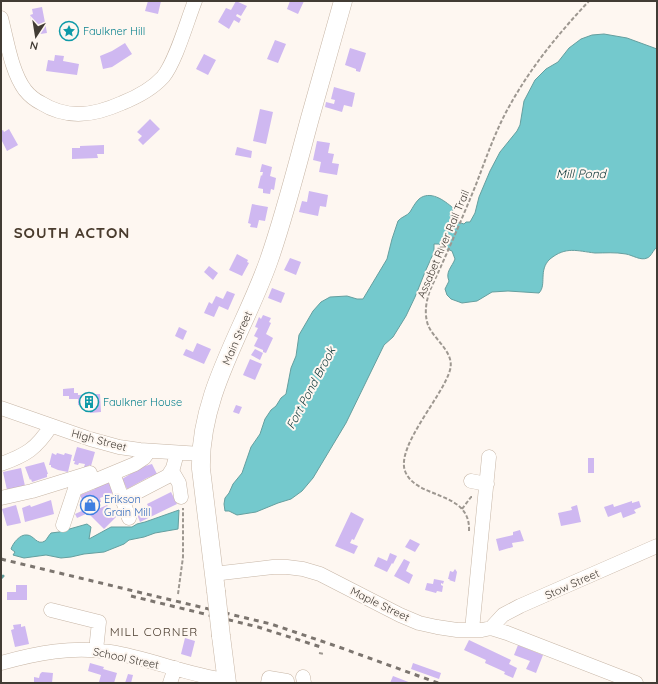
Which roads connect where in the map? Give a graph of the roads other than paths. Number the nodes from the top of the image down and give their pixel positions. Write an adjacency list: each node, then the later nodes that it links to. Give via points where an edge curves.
1 (195, 1): 3 (street, via 164,76 155,85 132,99 109,109 87,114 74,115 48,108 25,91 15,72)
2 (343, 1): 8 (main road, Main Street, via 276,237 257,292 214,392 206,420)
3 (1, 18)
4 (1, 408): 5 (street, High Street)
5 (51, 426): 6 (street, High Street, via 107,444); 10 (street, via 30,451)
6 (149, 451): 7 (street, High Street); 13 (street, via 142,460)
7 (178, 453): 8 (street, High Street); 11 (street)
8 (201, 454): 22 (main road, Main Street, via 201,475)
9 (489, 457): 15 (street)
10 (1, 464)
11 (172, 471): 16 (street, via 179,483); 18 (street, via 164,478)
12 (90, 473): 17 (street)
13 (113, 474): 18 (street); 20 (street, via 74,489)
14 (471, 482): 15 (street)
15 (486, 484): 25 (street)
16 (181, 497)
17 (1, 498)
18 (122, 500): 19 (street)
19 (129, 518)
20 (63, 525)
21 (657, 546): 24 (street, Stow Street, via 520,606 503,615)
22 (213, 574): 25 (street, Maple Street, via 273,567 303,569 325,577 409,619 447,629); 30 (main road, Main Street, bridge)
23 (51, 610): 26 (street, via 99,622)
24 (491, 628): 25 (street, Maple Street); 33 (street, Maple Street)
25 (472, 630)
26 (96, 650): 27 (street, School Street, via 42,652); 28 (street, School Street)
27 (1, 663)
28 (175, 668): 30 (street, School Street); 31 (street)
29 (287, 681): 32 (street, via 269,678)
30 (227, 682)
31 (170, 683)
32 (268, 683)
33 (636, 683)

